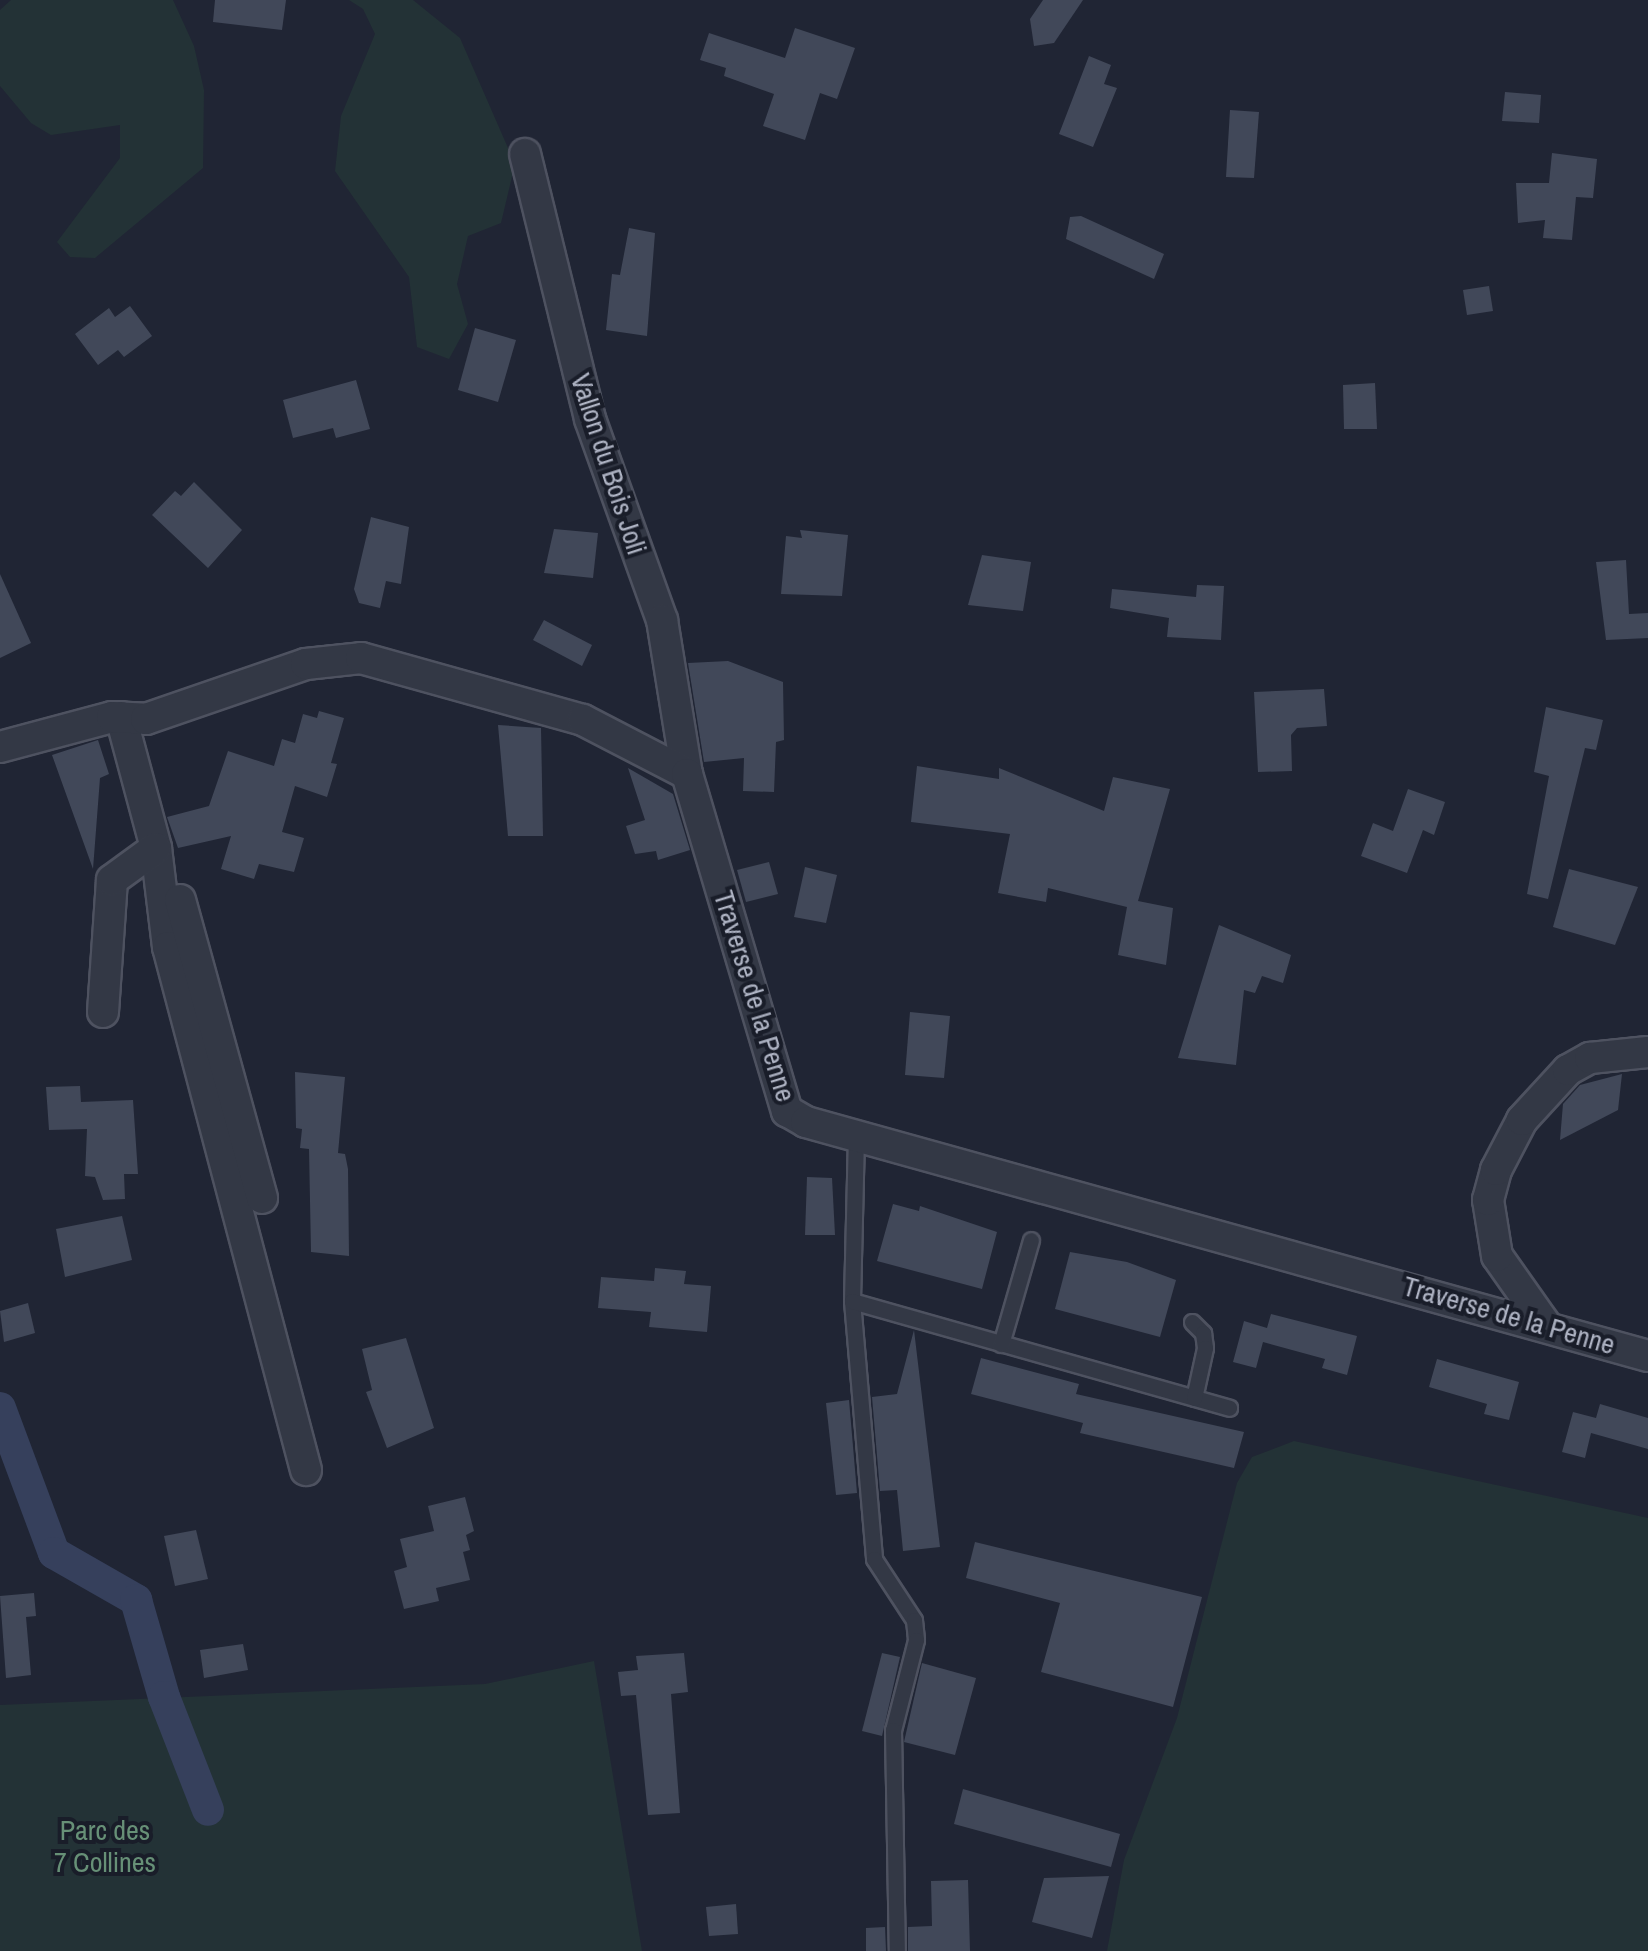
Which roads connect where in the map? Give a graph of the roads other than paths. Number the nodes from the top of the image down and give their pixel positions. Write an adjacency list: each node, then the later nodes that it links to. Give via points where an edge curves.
1 (526, 154): 4 (street, Vallon du Bois Joli, via 590,419 662,620)
2 (121, 718): 3 (street); 4 (street, via 146,719 306,664 361,658 583,720); 5 (street)
3 (0, 747)
4 (687, 774): 8 (street, Traverse de la Penne, via 787,1110)
5 (156, 848): 6 (street, via 112,880); 9 (street, via 176,879); 18 (street, via 168,947)
6 (103, 1012)
7 (1648, 1052): 13 (street, via 1590,1058 1568,1070 1522,1120 1496,1170 1488,1200 1497,1256)
8 (856, 1136): 11 (lane); 13 (street, Traverse de la Penne)
9 (262, 1198)
10 (1031, 1240): 14 (lane)
11 (852, 1301): 14 (lane); 19 (lane, via 874,1559 914,1620 916,1640 893,1730)
12 (1192, 1322): 16 (lane, via 1203,1332 1205,1348)
13 (1545, 1324): 15 (street, Traverse de la Penne)
14 (1001, 1344): 16 (lane)
15 (1648, 1356)
16 (1194, 1398): 17 (lane)
17 (1228, 1408)
18 (306, 1470)
19 (897, 1951)

